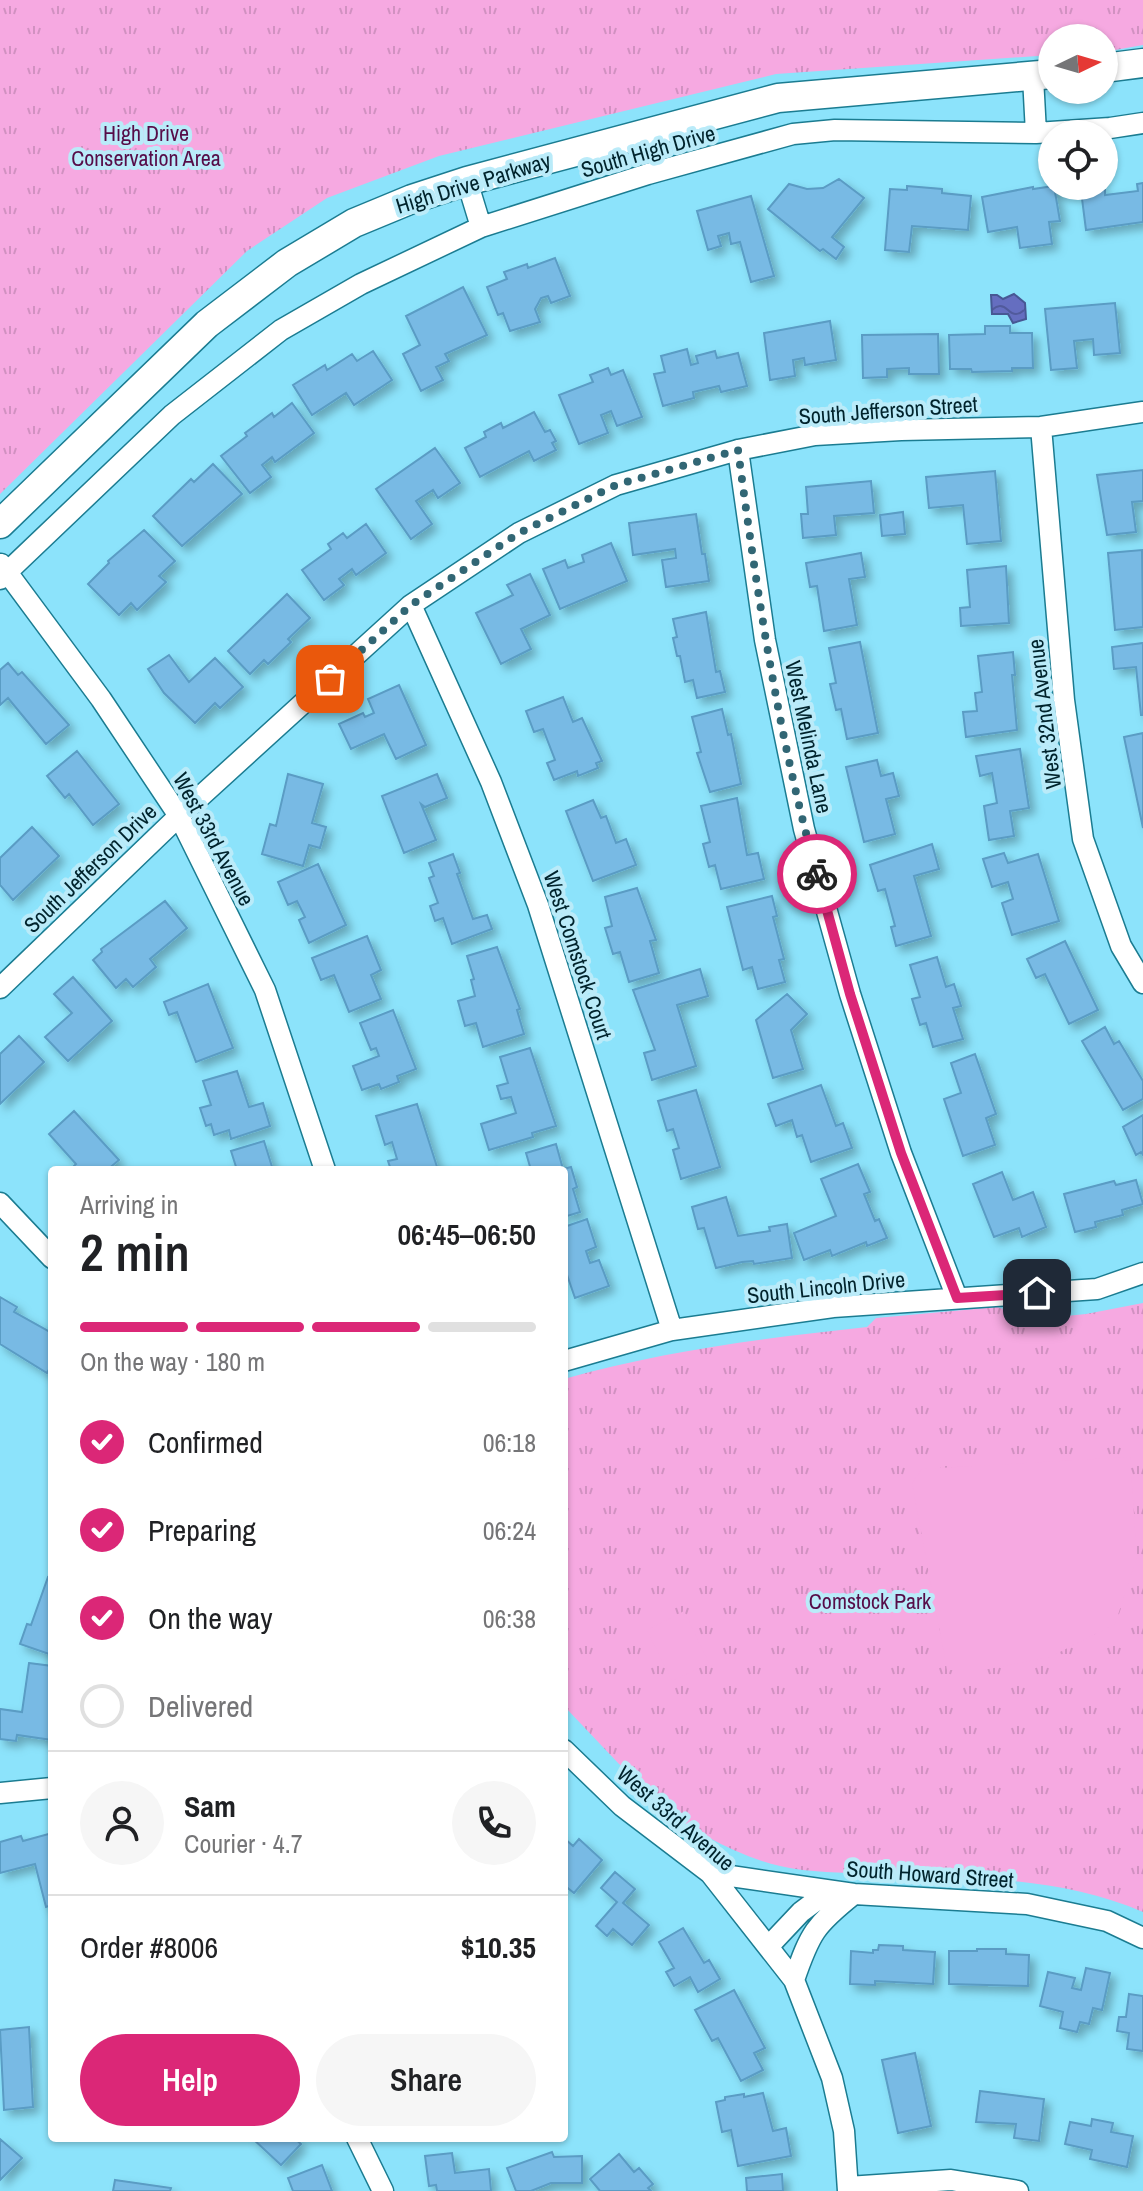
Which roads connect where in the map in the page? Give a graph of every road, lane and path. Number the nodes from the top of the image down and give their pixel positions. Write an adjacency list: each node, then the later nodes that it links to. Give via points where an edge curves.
1 (1143, 63): 2 (main road)
2 (1118, 66)
3 (1038, 75): 7 (main road, High Drive Parkway, via 778,98)
4 (1039, 104): 6 (street)
5 (1143, 123): 6 (street, South High Drive)
6 (1036, 133): 8 (street, South High Drive, via 793,134)
7 (467, 181): 8 (street); 12 (main road, High Drive Parkway, via 354,223 287,263 207,324)
8 (481, 227): 13 (street, South High Drive, via 361,284 281,330 172,415)
9 (1143, 412): 10 (street, South Jefferson Street)
10 (1041, 427): 11 (street, South Jefferson Street, via 815,435); 16 (street, West 32nd Avenue, via 1064,700 1083,839 1121,946)
11 (738, 450): 14 (street, South Jefferson Street, via 616,485 519,533); 22 (street, West Melinda Lane, via 765,640 804,829 901,1153)
12 (0, 524)
13 (3, 571): 15 (street, West 33rd Avenue, via 101,699)
14 (411, 605): 15 (street, South Jefferson Street); 23 (street, West Comstock Court, via 491,782 538,905)
15 (179, 816): 17 (street, South Jefferson Drive); 18 (street, West 33rd Avenue, via 265,990)
16 (1143, 983)
17 (0, 988)
18 (324, 1166)
19 (0, 1203): 20 (street)
20 (48, 1254)
21 (1143, 1273): 22 (street, South Lincoln Drive, via 1097,1289)
22 (957, 1298): 23 (street, South Lincoln Drive, via 833,1307)
23 (672, 1330): 24 (street, South Lincoln Drive)
24 (568, 1360)
25 (568, 1754): 28 (street, West 33rd Avenue, via 622,1806)
26 (48, 1788): 27 (street)
27 (0, 1793)
28 (710, 1873): 29 (street, South Howard Street); 32 (street, West 33rd Avenue)
29 (829, 1891): 30 (street, South Howard Street); 32 (street)
30 (854, 1894): 31 (street, South Howard Street, via 1027,1904 1107,1921); 33 (street, via 814,1930)
31 (1143, 1938)
32 (768, 1947): 33 (street, West 33rd Avenue)
33 (794, 1980): 35 (street, West 33rd Avenue, via 832,2078 844,2131)
34 (359, 2142): 36 (street)
35 (848, 2189): 37 (street, via 951,2180)
36 (383, 2191)
37 (1018, 2191)

